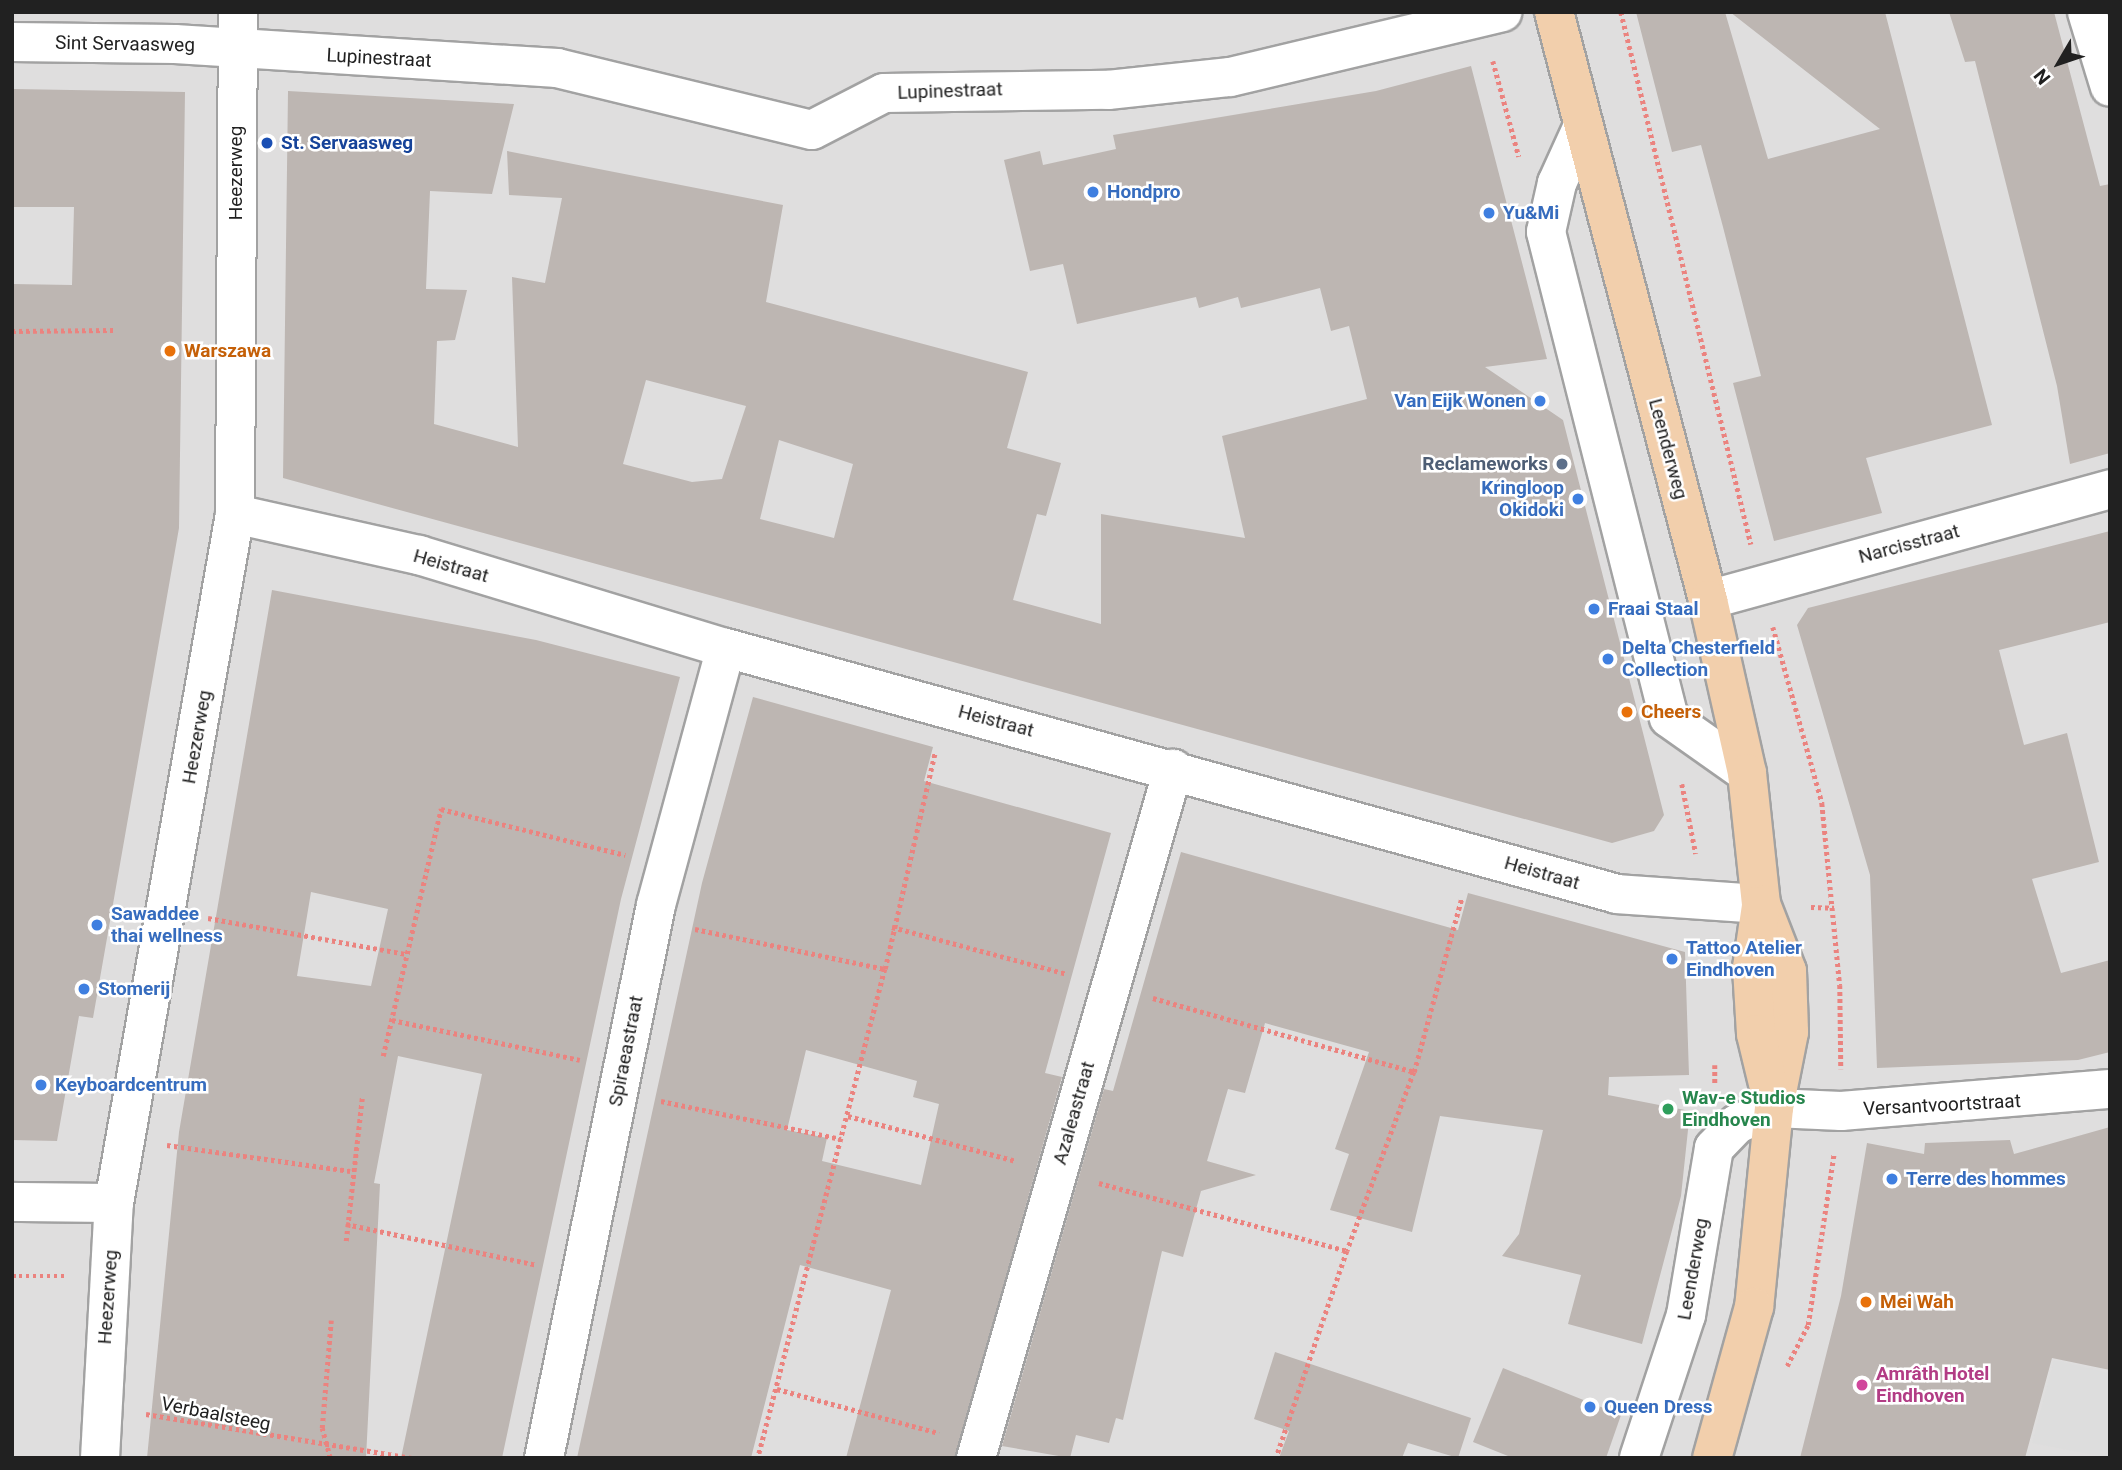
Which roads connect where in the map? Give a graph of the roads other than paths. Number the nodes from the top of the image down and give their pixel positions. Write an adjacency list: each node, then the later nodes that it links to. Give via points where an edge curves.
1 (1554, 12): 7 (main road, Leenderweg)
2 (2087, 12): 6 (street)
3 (1492, 15): 4 (street, Lupinestraat, via 1230,77 1108,90 884,93 812,130 557,68)
4 (238, 30): 5 (street, Sint Servaasweg); 9 (street, Heezerweg)
5 (12, 42)
6 (2110, 87)
7 (1583, 126): 10 (main road, Leenderweg); 13 (street, via 1557,183 1546,232 1670,718)
8 (2110, 489): 10 (street, Narcisstraat)
9 (235, 514): 11 (street, Heistraat, via 419,555); 18 (street, Heezerweg)
10 (1708, 600): 13 (main road, Leenderweg)
11 (726, 648): 12 (street, Heistraat); 21 (street, Spiraeastraat, via 653,920)
12 (1173, 769): 14 (street, Heistraat, via 1617,894); 19 (street, Azaleastraat)
13 (1747, 773): 14 (main road, Leenderweg)
14 (1761, 904): 16 (main road, Leenderweg, via 1787,971 1789,1032)
15 (2110, 1089): 16 (street, Versantvoortstraat, via 2017,1101 1841,1111)
16 (1774, 1108): 22 (street, Leenderweg, via 1737,1124 1714,1148 1686,1315); 23 (main road, Leenderweg, via 1754,1307)
17 (12, 1202): 18 (street)
18 (114, 1203): 20 (street, Heezerweg)
19 (978, 1451)
20 (100, 1458)
21 (544, 1458)
22 (1639, 1458)
23 (1712, 1458)

